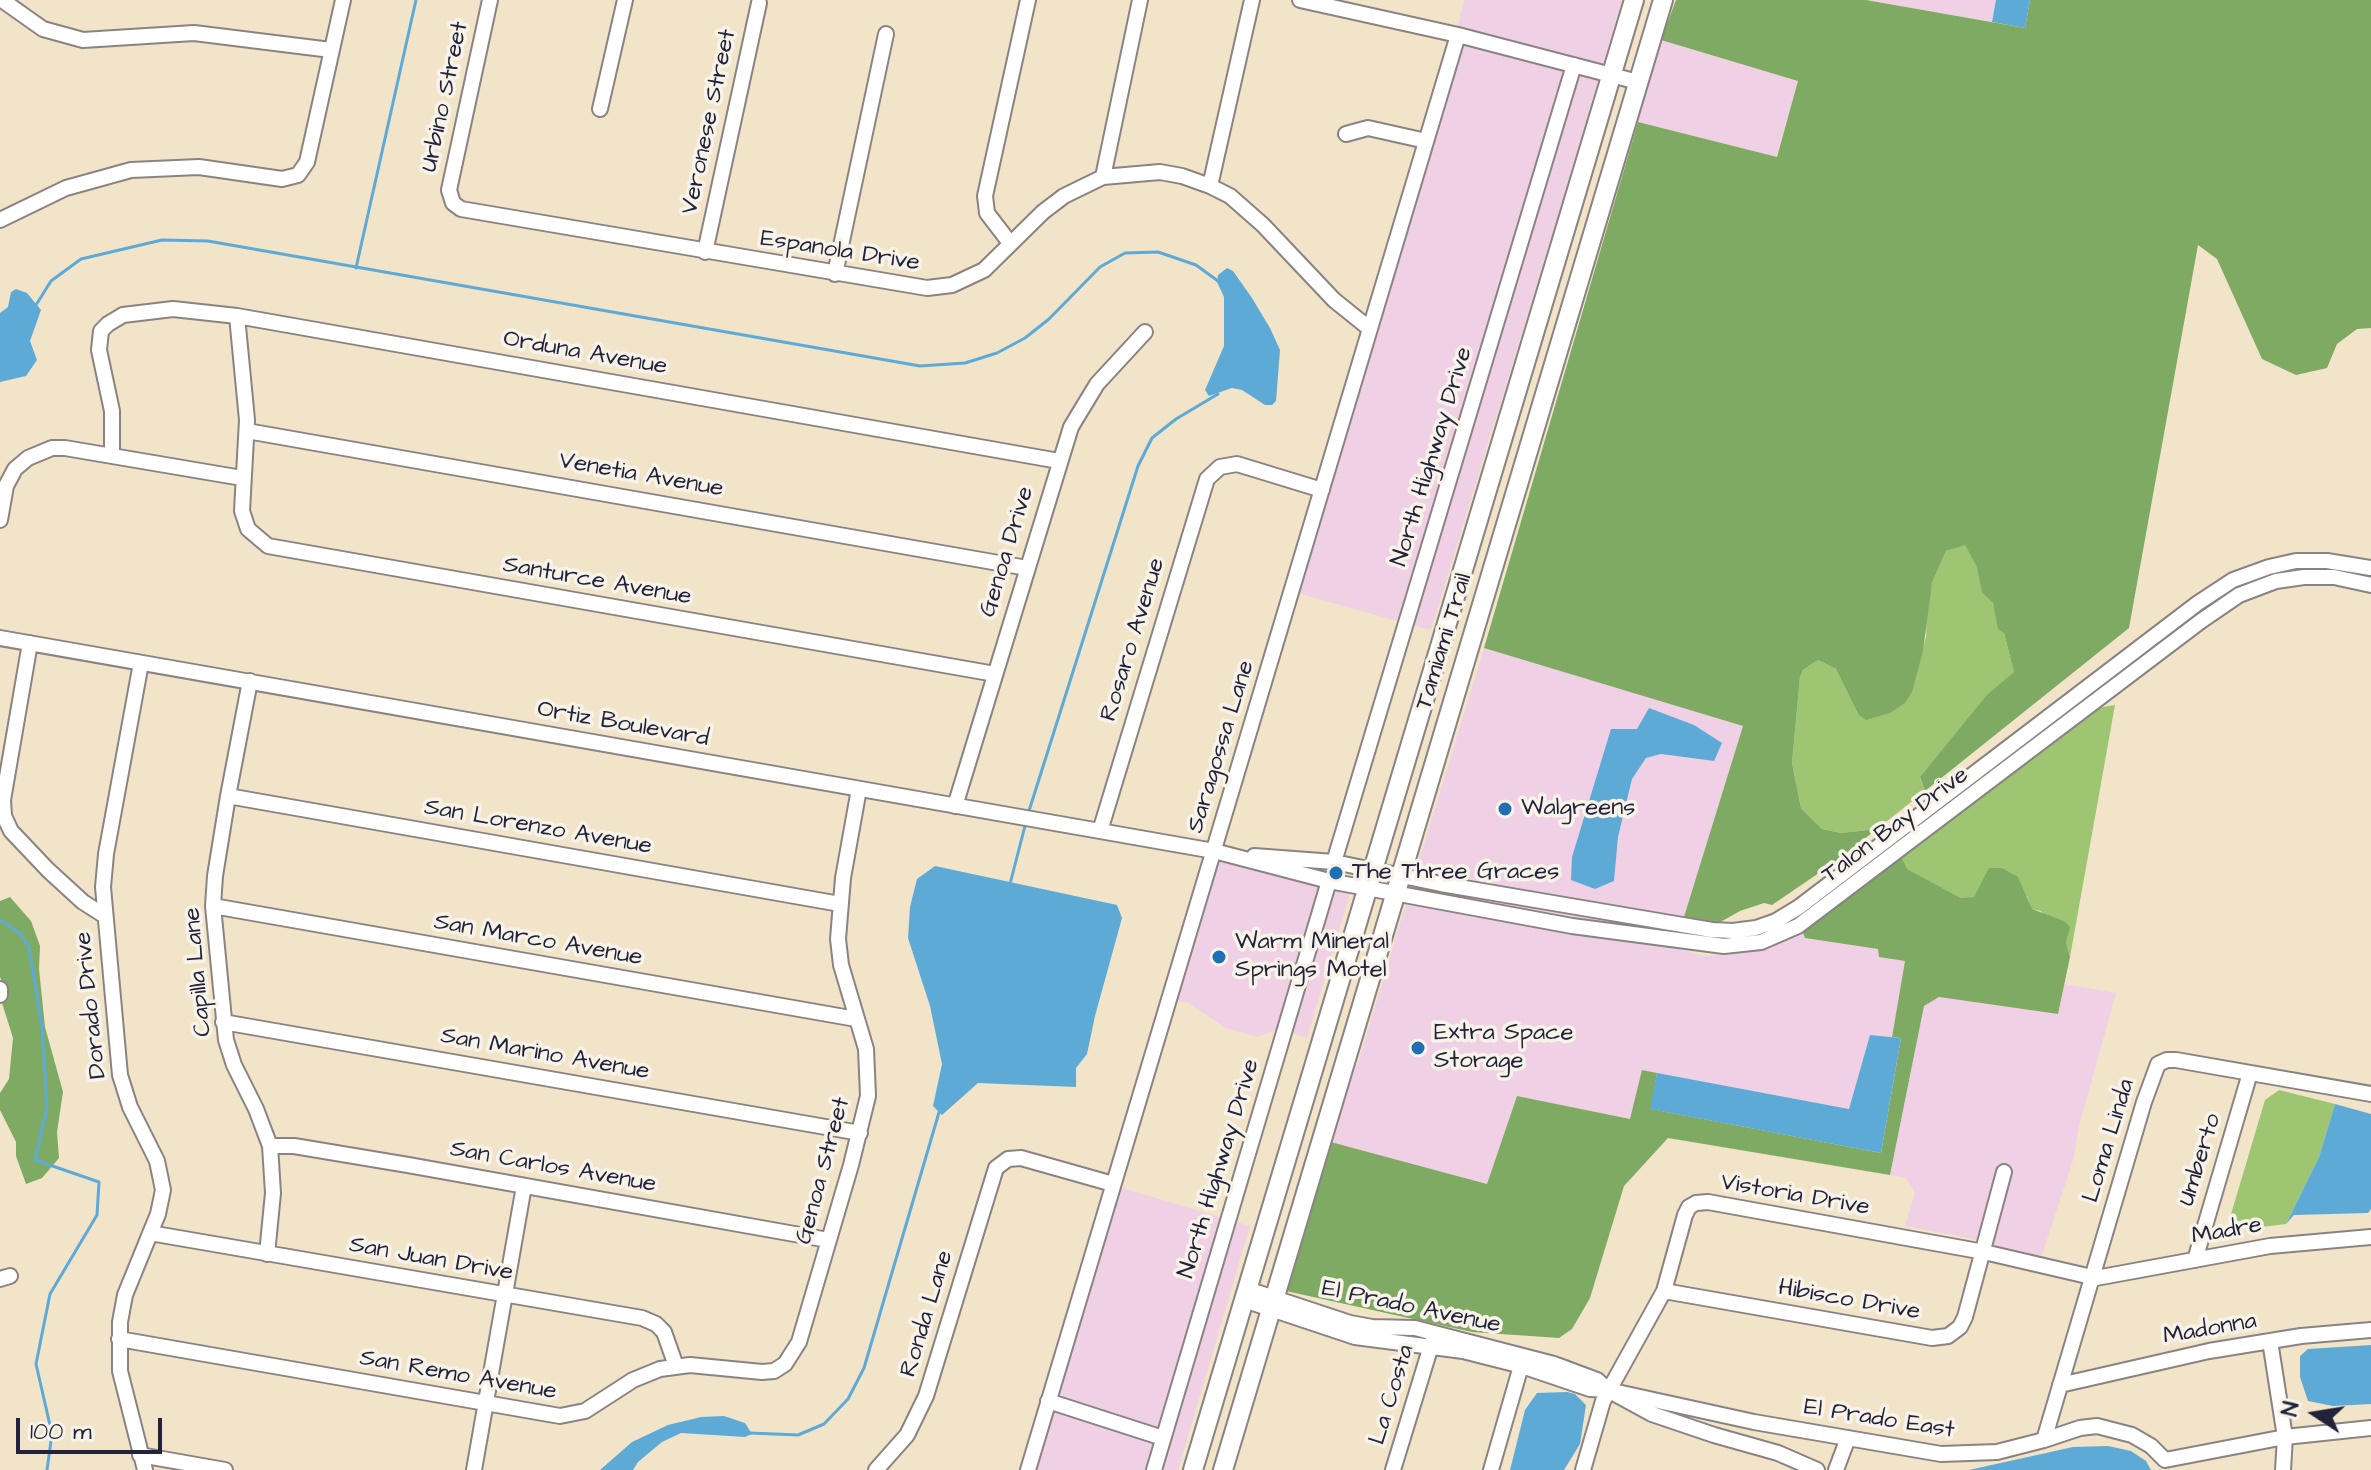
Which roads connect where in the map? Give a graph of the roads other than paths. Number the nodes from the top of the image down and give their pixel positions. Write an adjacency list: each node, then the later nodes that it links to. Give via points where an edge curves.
1 (2, 0): 14 (street, via 43,29 83,40 194,33)
2 (343, 0): 14 (street)
3 (490, 0): 23 (street, Urbino Street, via 449,190)
4 (625, 0): 18 (street)
5 (1028, 0): 25 (street, via 985,196 987,213)
6 (1140, 0): 21 (street)
7 (1252, 0): 22 (street)
8 (1300, 0): 13 (street)
9 (1634, 0): 16 (main road, Tamiami Trail)
10 (1663, 0): 17 (main road, Tamiami Trail)
11 (759, 3): 26 (street, Veronese Street)
12 (886, 34): 27 (street)
13 (1458, 35): 15 (street); 20 (street, Saragossa Lane)
14 (331, 50): 24 (street, via 307,162 291,178 199,167 131,170 66,188)
15 (1574, 65): 16 (street); 51 (street, North Highway Drive)
16 (1611, 75): 17 (street); 52 (main road, Tamiami Trail)
17 (1638, 82): 54 (main road, Tamiami Trail)
18 (600, 109)
19 (1346, 134): 20 (street, via 1368,128)
20 (1426, 141): 29 (street, Saragossa Lane)
21 (1103, 177): 22 (street, Espanola Drive, via 1160,172); 25 (street, Espanola Drive, via 1064,196)
22 (1210, 186): 29 (street, Espanola Drive, via 1248,210 1334,300)
23 (453, 203): 26 (street, Espanola Drive, via 461,209)
24 (0, 220)
25 (1010, 243): 27 (street, Espanola Drive, via 984,270 942,287 913,288)
26 (705, 252): 27 (street, Espanola Drive)
27 (835, 274)
28 (237, 316): 31 (street, Santurce Avenue); 32 (street, Orduna Avenue, via 146,311 123,315 105,326 99,350 112,411); 33 (street, Orduna Avenue)
29 (1370, 329): 35 (street, Saragossa Lane)
30 (1145, 332): 33 (street, Genoa Drive, via 1082,405)
31 (247, 431): 34 (street, Santurce Avenue); 37 (street, Venetia Avenue)
32 (112, 456): 34 (street); 36 (street, via 58,448 28,458 9,480)
33 (1059, 461): 37 (street, Genoa Drive)
34 (242, 478): 43 (street, Santurce Avenue, via 244,521 255,537 277,548)
35 (1322, 490): 48 (street, Rosaro Avenue, via 1241,465 1211,473); 49 (street, Saragossa Lane)
36 (0, 518)
37 (1027, 568): 43 (street, Genoa Drive)
38 (2371, 568): 54 (street, Talon Bay Drive, via 2296,561 2233,580 1799,907 1766,925 1712,930)
39 (2371, 585): 54 (street, Talon Bay Drive, via 2334,577 2293,578 2227,602 1839,897 1769,940 1709,945 1572,926)
40 (0, 638): 41 (street, Ortiz Boulevard)
41 (30, 643): 42 (street, Ortiz Boulevard); 57 (street, via 4,816 11,831 48,870)
42 (141, 663): 44 (street, Ortiz Boulevard); 57 (street, Dorado Drive, via 106,854)
43 (995, 674): 47 (street, Genoa Drive)
44 (250, 681): 45 (street, Ortiz Boulevard); 46 (street, Capilla Lane)
45 (859, 789): 47 (street, Ortiz Boulevard); 55 (street, Genoa Street)
46 (228, 796): 55 (street, San Lorenzo Avenue); 56 (street, Capilla Lane)
47 (955, 806): 48 (street, Ortiz Boulevard)
48 (1100, 831): 49 (street, Ortiz Boulevard)
49 (1214, 851): 50 (street, Ortiz Boulevard); 67 (street, Saragossa Lane)
50 (1238, 856): 51 (street, Ortiz Boulevard); 53 (street, Ortiz Boulevard)
51 (1334, 862): 52 (street, Ortiz Boulevard)
52 (1370, 879): 53 (street, Ortiz Boulevard); 54 (street); 77 (main road, Tamiami Trail)
53 (1329, 881): 93 (street, North Highway Drive)
54 (1398, 885): 79 (main road, Tamiami Trail)
55 (840, 904): 60 (street, Genoa Street, via 841,965)
56 (213, 906): 60 (street, San Marco Avenue); 61 (street, Capilla Lane)
57 (105, 916): 69 (street, Dorado Drive, via 122,1084 162,1180 162,1201)
58 (0, 989): 59 (street)
59 (0, 995)
60 (856, 1019): 64 (street, Genoa Street, via 869,1075)
61 (223, 1022): 64 (street, San Marino Avenue); 65 (street, Capilla Lane, via 234,1065)
62 (2250, 1073): 63 (street, Loma Linda); 74 (street, Umberto); 75 (street, Loma Linda, via 2176,1060 2156,1066)
63 (2371, 1094)
64 (860, 1133): 71 (street, Genoa Street)
65 (270, 1146): 68 (street, San Carlos Avenue); 73 (street, Capilla Lane, via 273,1193)
66 (2004, 1172): 72 (street, Hibisco Drive)
67 (1113, 1184): 89 (street, Saragossa Lane); 101 (street, Ronda Lane, via 1021,1158 1003,1162 993,1175 926,1396 907,1435)
68 (524, 1186): 71 (street, San Carlos Avenue); 78 (street)
69 (150, 1233): 73 (street, San Juan Drive); 81 (street, Dorado Drive, via 125,1295)
70 (2371, 1237): 74 (street, Madre, via 2270,1246)
71 (828, 1240): 86 (street, Genoa Street, via 799,1342)
72 (1984, 1252): 75 (street, Vistoria Drive); 76 (street, Hibisco Drive, via 1963,1323 1953,1334 1937,1338); 76 (street, Vistoria Drive, via 1699,1202 1686,1212)
73 (267, 1254): 78 (street, San Juan Drive)
74 (2195, 1260): 75 (street, Madre)
75 (2092, 1277): 87 (street, Loma Linda)
76 (1664, 1291): 88 (street, Vistoria Drive)
77 (1245, 1294): 79 (street, El Prado Avenue); 104 (main road, Tamiami Trail)
78 (505, 1295): 85 (street, San Juan Drive, via 649,1320 666,1336); 90 (street)
79 (1273, 1304): 82 (street, El Prado Avenue, via 1364,1332 1406,1326); 105 (main road, Tamiami Trail)
80 (2371, 1330): 83 (street, Madonna)
81 (119, 1339): 90 (street, San Remo Avenue); 96 (street, Dorado Drive, via 122,1382)
82 (1433, 1339): 84 (street, El Prado Avenue); 106 (street, La Costa)
83 (2270, 1341): 87 (street, Madonna); 92 (street)
84 (1523, 1360): 88 (street, El Prado Avenue, via 1582,1374); 107 (street)
85 (676, 1366): 86 (street, San Remo Avenue, via 756,1372); 90 (street, San Remo Avenue, via 641,1376 574,1415)
86 (780, 1368)
87 (2060, 1385): 95 (street, Loma Linda)
88 (1608, 1390): 94 (street, El Prado East); 108 (street, Vistoria Drive); 109 (street, El Prado Avenue, via 1652,1414)
89 (1048, 1401): 93 (street); 102 (street, Saragossa Lane)
90 (486, 1404): 100 (street)
91 (2371, 1428): 92 (street, El Prado East)
92 (2285, 1437): 97 (street, El Prado East); 111 (street)
93 (1163, 1438): 103 (street, North Highway Drive)
94 (1848, 1438): 95 (street, El Prado East, via 1959,1455); 110 (street)
95 (2044, 1440): 97 (street, El Prado East, via 2080,1428 2108,1428 2137,1437)
96 (140, 1455): 98 (street, Dorado Drive); 99 (street)
97 (2169, 1465)
98 (145, 1470)
99 (225, 1470)
100 (474, 1470)
101 (876, 1470)
102 (1028, 1470)
103 (1154, 1470)
104 (1193, 1470)
105 (1223, 1470)
106 (1393, 1470)
107 (1491, 1470)
108 (1583, 1470)
109 (1817, 1470)
110 (1836, 1470)
111 (2283, 1470)

